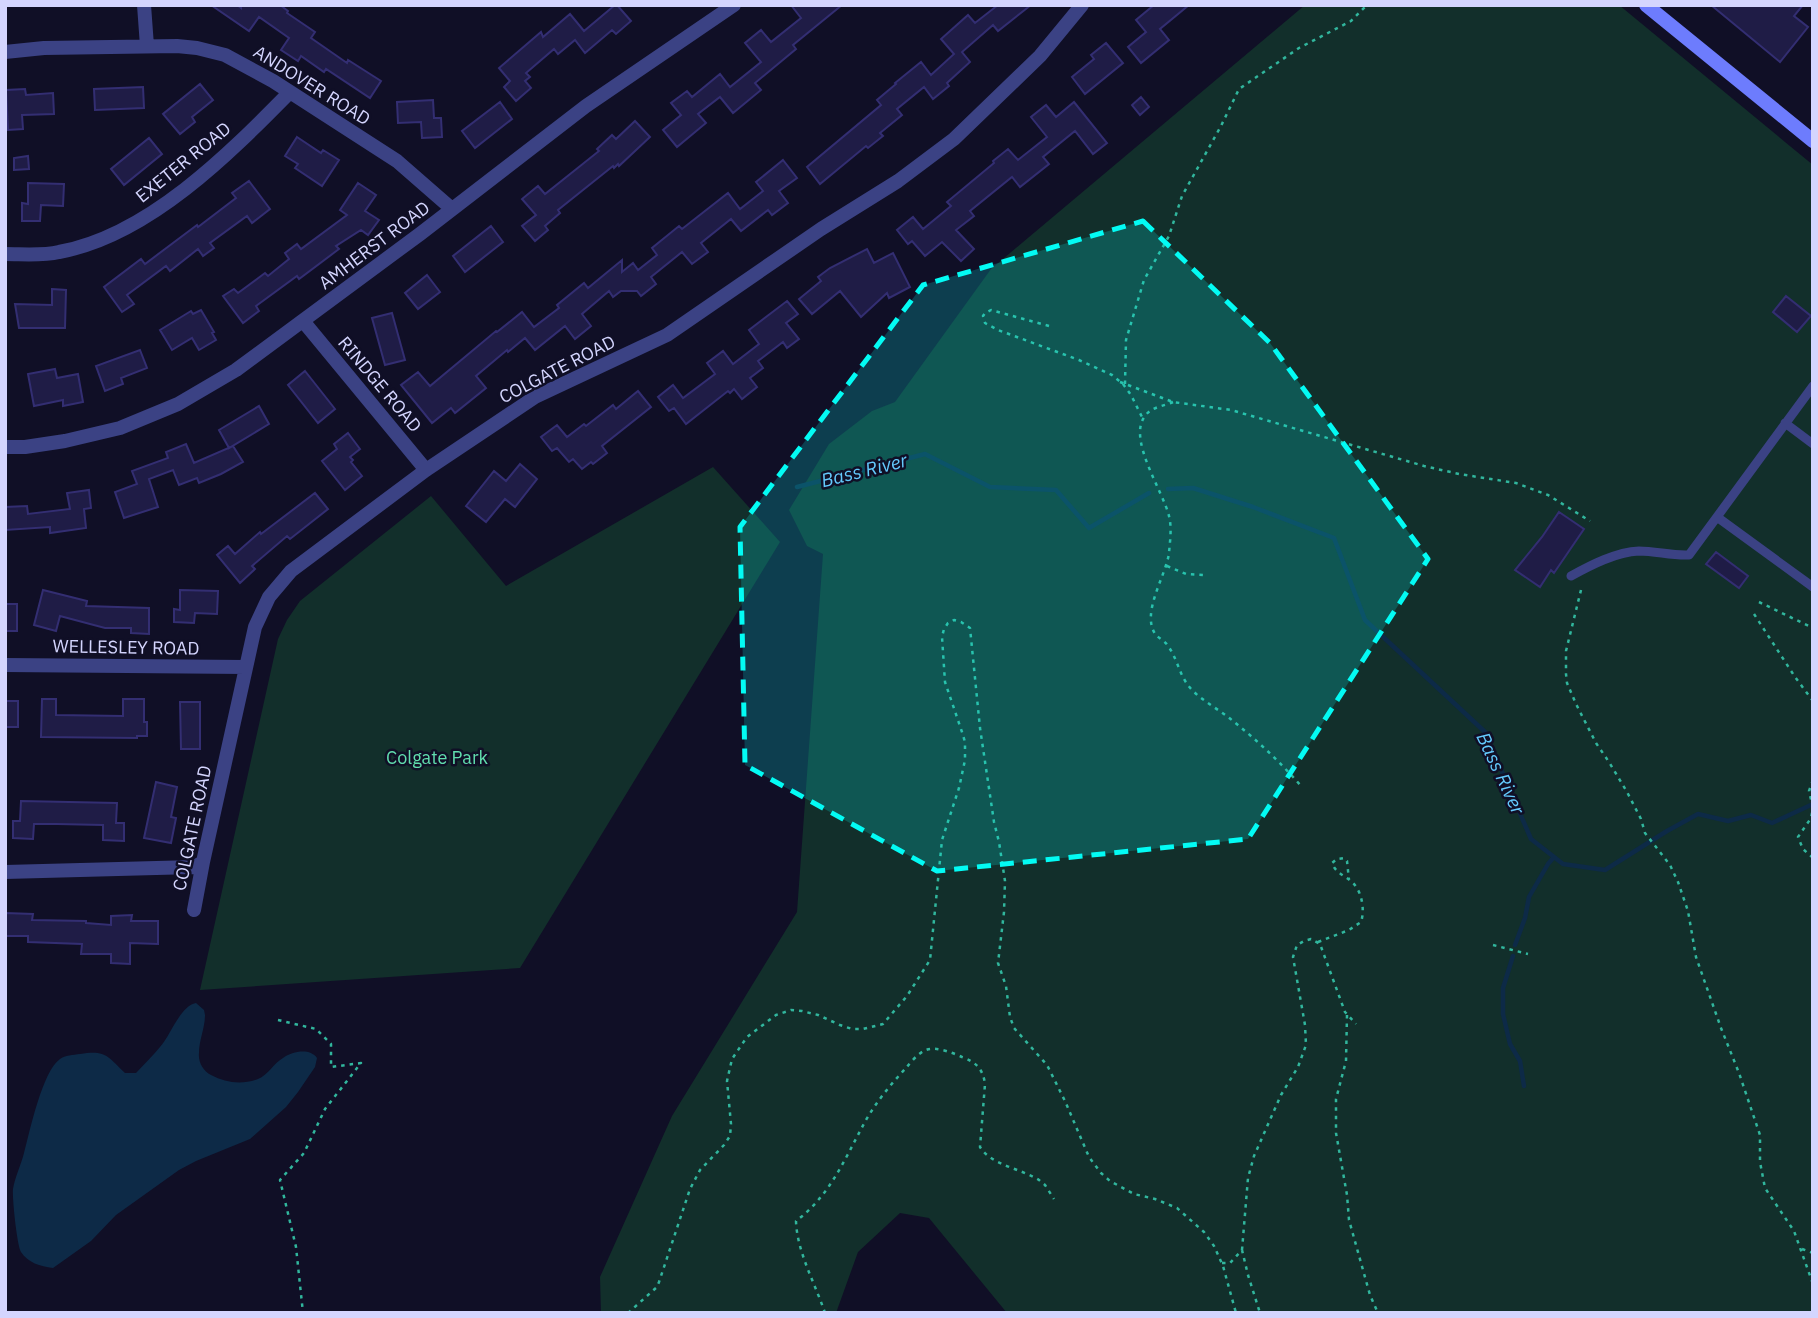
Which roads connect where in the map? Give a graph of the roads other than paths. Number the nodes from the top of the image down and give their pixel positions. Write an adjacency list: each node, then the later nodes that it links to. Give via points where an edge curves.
1 (144, 5): 5 (street)
2 (734, 5): 9 (street, AMHERST ROAD, via 586,106)
3 (1083, 5): 16 (street, COLGATE ROAD, via 1040,56 954,139 898,181 667,335 535,397)
4 (1646, 5): 8 (main road)
5 (147, 46): 6 (street, ANDOVER ROAD); 7 (street, ANDOVER ROAD, via 197,48 225,55)
6 (5, 52)
7 (290, 92): 9 (street, ANDOVER ROAD, via 397,161); 10 (street, EXETER ROAD, via 249,134 138,223 57,253)
8 (1813, 141)
9 (452, 209): 11 (street, AMHERST ROAD)
10 (5, 254)
11 (303, 321): 15 (street, AMHERST ROAD, via 236,370 177,404 120,428 65,441); 16 (street, RINDGE ROAD)
12 (1813, 386): 13 (lane)
13 (1785, 423): 14 (lane); 17 (lane)
14 (1813, 444)
15 (5, 447)
16 (426, 470): 21 (street, COLGATE ROAD, via 291,570 269,597)
17 (1717, 517): 18 (lane, via 1689,555 1627,552); 19 (lane)
18 (1571, 576)
19 (1813, 587)
20 (5, 664): 21 (street, WELLESLEY ROAD)
21 (246, 667): 22 (street, COLGATE ROAD)
22 (203, 862): 23 (street, via 194,867); 24 (street, COLGATE ROAD)
23 (5, 872)
24 (194, 910)

